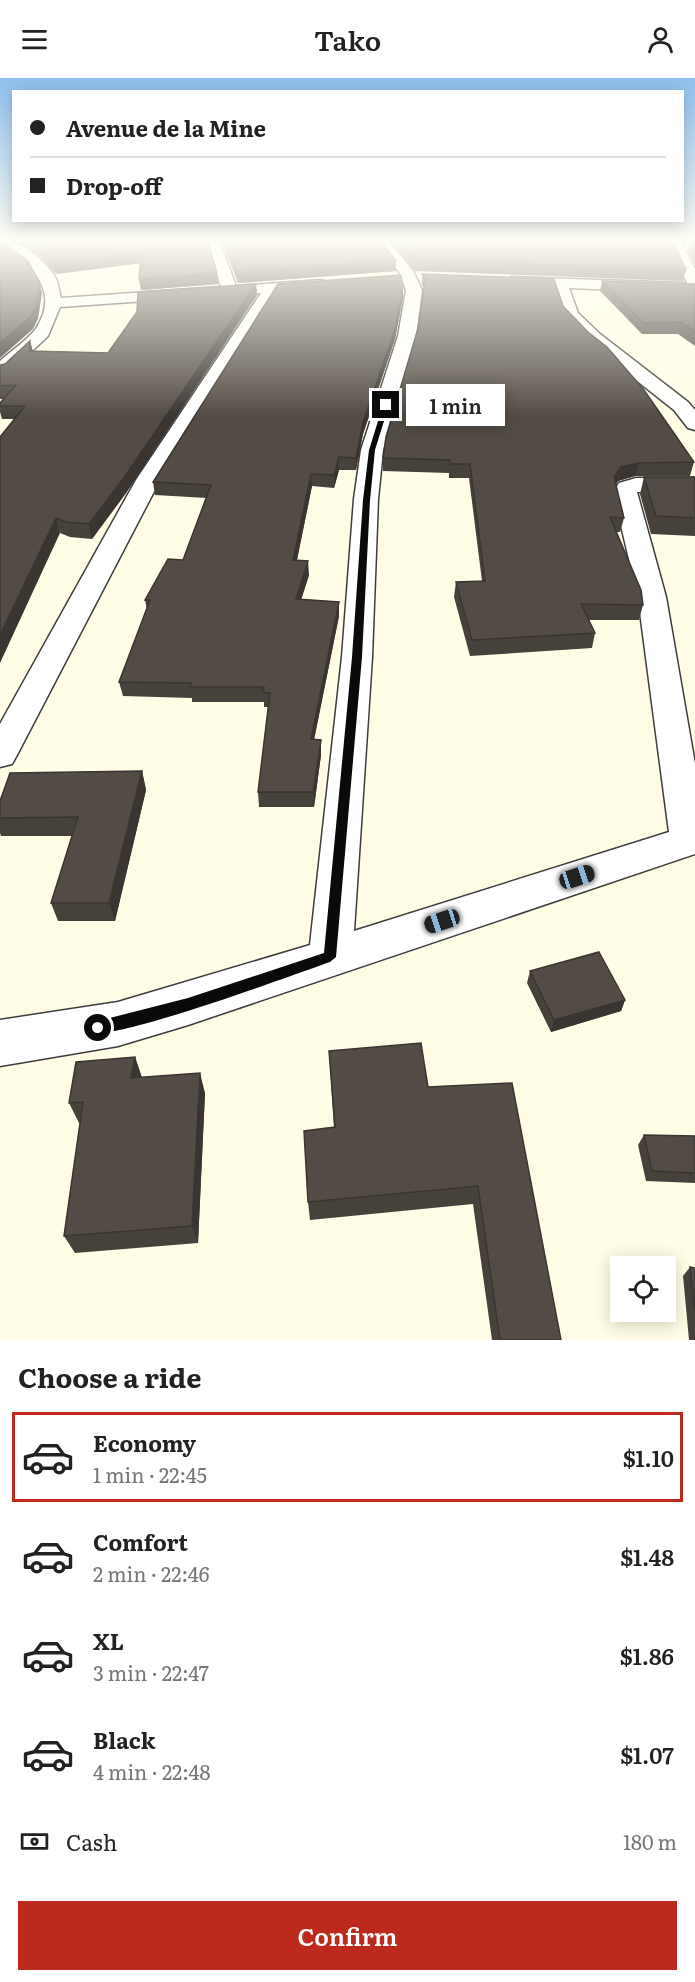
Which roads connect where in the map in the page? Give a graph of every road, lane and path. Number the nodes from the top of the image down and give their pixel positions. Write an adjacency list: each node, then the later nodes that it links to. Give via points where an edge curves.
1 (53, 299): 6 (street)
2 (110, 299): 6 (street)
3 (264, 299): 10 (street, via 148,480)
4 (413, 299): 12 (street, via 407,336 372,450)
5 (566, 299): 8 (street, via 571,315 594,338 681,406)
6 (54, 303): 7 (street, via 42,332)
7 (0, 371)
8 (695, 424)
9 (695, 485): 11 (street, via 636,484 625,492 652,597)
10 (0, 754)
11 (692, 840): 12 (street)
12 (330, 957): 13 (street, via 117,1024)
13 (0, 1043)

